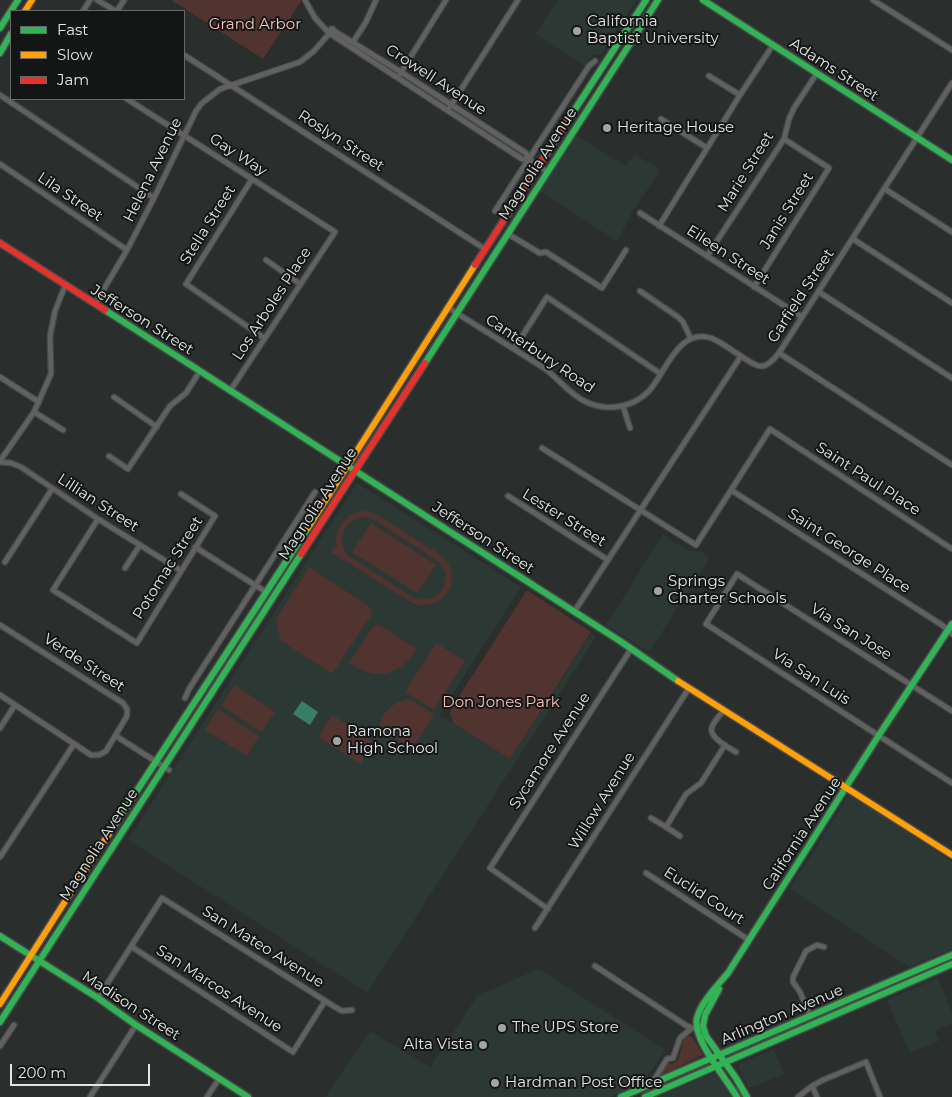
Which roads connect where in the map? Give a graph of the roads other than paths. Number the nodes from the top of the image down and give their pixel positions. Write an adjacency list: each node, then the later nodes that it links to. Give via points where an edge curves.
1 (98, 0): 10 (street)
2 (305, 0): 13 (street, Crowell Avenue, via 315,18)
3 (376, 0): 15 (street)
4 (446, 0): 21 (street)
5 (518, 0): 30 (street)
6 (646, 0): 40 (main road, Magnolia Avenue)
7 (658, 0): 41 (main road, Magnolia Avenue)
8 (703, 0): 16 (main road, Adams Street)
9 (873, 0): 17 (street)
10 (114, 10)
11 (10, 12): 12 (main road)
12 (0, 28)
13 (331, 31): 15 (street, Crowell Avenue); 24 (street, Crowell Avenue); 26 (street, Helena Avenue, via 300,62)
14 (10, 36): 18 (main road)
15 (353, 42): 21 (street, Crowell Avenue)
16 (773, 45): 22 (main road, Adams Street); 28 (street)
17 (952, 50)
18 (0, 53)
19 (185, 56): 26 (street, Roslyn Street)
20 (596, 61): 37 (street, via 589,66)
21 (401, 72): 24 (street); 30 (street, Crowell Avenue)
22 (817, 73): 34 (street, Marie Street, via 794,108); 35 (main road, Adams Street)
23 (709, 76): 28 (street)
24 (398, 77): 31 (street, Crowell Avenue)
25 (952, 83): 35 (street, Garfield Street)
26 (230, 84): 33 (street, Helena Avenue, via 201,104); 53 (street, Roslyn Street)
27 (0, 94): 44 (street)
28 (740, 95): 36 (street)
29 (129, 100): 33 (street, Gay Way)
30 (452, 105): 31 (street); 37 (street, Crowell Avenue, via 526,153)
31 (448, 110): 37 (street, Crowell Avenue, via 522,159)
32 (661, 119): 36 (street)
33 (184, 136): 42 (street, Gay Way); 44 (street, Helena Avenue)
34 (784, 138): 56 (street, Marie Street); 60 (street, Janis Street, via 829,168)
35 (918, 138): 38 (main road, Adams Street); 43 (street, Garfield Street)
36 (707, 148): 47 (street)
37 (529, 159): 40 (street, Crowell Avenue); 45 (street)
38 (952, 160)
39 (0, 164): 54 (street, Lila Street)
40 (538, 166): 41 (street, Crowell Avenue); 53 (main road, Magnolia Avenue)
41 (546, 172): 50 (main road, Magnolia Avenue)
42 (252, 179): 48 (street, Gay Way); 68 (street, Stella Street, via 186,284)
43 (885, 189): 49 (street); 51 (street, Garfield Street)
44 (154, 198): 54 (street, Helena Avenue)
45 (495, 211)
46 (640, 213): 47 (street, Eileen Street)
47 (659, 226): 56 (street, Eileen Street)
48 (335, 232): 58 (street, Los Arboles Place)
49 (952, 232)
50 (508, 234): 55 (street, via 539,254 546,252 602,288); 66 (main road, Magnolia Avenue)
51 (853, 239): 62 (street, Garfield Street); 63 (street)
52 (0, 244): 59 (main road, Jefferson Street)
53 (485, 249): 65 (main road, Magnolia Avenue)
54 (127, 250): 64 (street, Helena Avenue)
55 (626, 250)
56 (707, 256): 60 (street, Eileen Street)
57 (266, 260): 58 (street)
58 (300, 284): 68 (street, Los Arboles Place)
59 (65, 286): 64 (main road, Jefferson Street); 79 (street, via 50,336 51,374)
60 (754, 286): 67 (street, Eileen Street)
61 (640, 292): 69 (street, via 678,317)
62 (819, 292): 67 (street, Garfield Street); 76 (street)
63 (952, 303)
64 (94, 304): 73 (main road, Jefferson Street)
65 (447, 307): 66 (street, Canterbury Road); 89 (main road, Magnolia Avenue)
66 (457, 314): 70 (street, Canterbury Road); 90 (main road, Magnolia Avenue)
67 (802, 317): 71 (street, Garfield Street)
68 (264, 338): 77 (street, Los Arboles Place)
69 (691, 340): 72 (street, via 713,338); 74 (street, Canterbury Road, via 675,351)
70 (514, 349): 74 (street, via 547,297); 80 (street, Canterbury Road, via 586,402 602,407)
71 (779, 353): 72 (street, Garfield Street, via 762,366); 88 (street)
72 (741, 356): 96 (street)
73 (200, 371): 77 (main road, Jefferson Street); 82 (street, via 186,393 170,406)
74 (661, 374): 80 (street, Canterbury Road, via 643,396)
75 (0, 377): 79 (street)
76 (952, 378)
77 (230, 391): 89 (main road, Jefferson Street)
78 (114, 397): 82 (street)
79 (39, 402): 81 (street)
80 (622, 406): 83 (street)
81 (34, 412): 84 (street); 87 (street)
82 (156, 427): 86 (street, via 128,469)
83 (630, 428)
84 (63, 430)
85 (542, 448): 96 (street)
86 (109, 456)
87 (0, 461): 91 (street, Lillian Street, via 21,467)
88 (952, 465)
89 (348, 466): 90 (main road, Jefferson Street); 107 (main road, Magnolia Avenue)
90 (355, 470): 108 (main road, Jefferson Street); 127 (main road, Magnolia Avenue, via 197,714)
91 (52, 489): 97 (street, Lillian Street); 102 (street)
92 (732, 490): 96 (street, via 696,545); 100 (street, Saint Paul Place, via 770,429); 111 (street, Saint George Place)
93 (315, 492): 106 (street)
94 (181, 494): 99 (street, Potomac Street, via 215,516)
95 (508, 496): 101 (street, Lester Street)
96 (640, 510): 101 (street)
97 (98, 519): 98 (street, Lillian Street); 104 (street, Potomac Street, via 53,590 136,643)
98 (140, 545): 103 (street); 104 (street, Lillian Street)
99 (195, 547): 104 (street, Potomac Street); 106 (street)
100 (952, 549)
101 (608, 560): 108 (street)
102 (5, 562)
103 (125, 568)
104 (180, 570)
105 (737, 574): 113 (street, Via San Jose); 121 (street, Via San Luis, via 706,624)
106 (256, 585): 107 (street); 116 (street)
107 (266, 592): 126 (main road, Magnolia Avenue)
108 (574, 612): 112 (main road, Jefferson Street)
109 (952, 624): 111 (main road, California Avenue)
110 (0, 625): 122 (street, Verde Street, via 123,703 128,716)
111 (950, 632): 113 (main road, California Avenue)
112 (631, 649): 114 (main road, Jefferson Street); 136 (street, Sycamore Avenue, via 490,868)
113 (912, 685): 119 (street, Via San Jose); 121 (main road, California Avenue)
114 (688, 688): 118 (main road, Jefferson Street); 136 (street, Willow Avenue)
115 (0, 696): 117 (street)
116 (185, 698)
117 (15, 705): 120 (street); 123 (street)
118 (724, 710): 124 (street, via 711,731); 129 (main road, Jefferson Street)
119 (952, 711)
120 (0, 728)
121 (879, 735): 128 (street, Via San Luis); 129 (main road, California Avenue)
122 (116, 736): 123 (street, via 106,751 99,755 91,755); 126 (street)
123 (74, 744): 134 (street)
124 (726, 745): 125 (street); 131 (street, via 701,783 686,794)
125 (736, 752)
126 (157, 762): 127 (street); 143 (main road, Magnolia Avenue)
127 (167, 768): 144 (main road, Magnolia Avenue)
128 (952, 783)
129 (847, 787): 133 (main road, Jefferson Street); 139 (main road, California Avenue)
130 (651, 818): 131 (street)
131 (666, 827): 132 (street)
132 (680, 836)
133 (952, 855)
134 (0, 857)
135 (646, 873): 139 (street, Euclid Court)
136 (548, 909): 137 (street, Willow Avenue)
137 (535, 928)
138 (0, 936): 143 (main road, Madison Street)
139 (749, 940): 147 (main road, California Avenue)
140 (132, 947): 148 (street); 149 (street, San Mateo Avenue, via 162,898); 149 (street, San Marcos Avenue, via 293,1052)
141 (824, 947): 152 (street, via 817,945 806,951 793,977)
142 (952, 955): 152 (main road, Arlington Avenue)
143 (31, 956): 144 (main road, Madison Street); 150 (main road, Magnolia Avenue)
144 (39, 961): 148 (main road, Madison Street); 153 (main road, Magnolia Avenue)
145 (952, 964): 159 (main road, Arlington Avenue)
146 (595, 966): 156 (street)
147 (728, 972): 156 (main road, California Avenue, via 706,1000); 158 (main road, via 704,1015 703,1026)
148 (98, 998): 155 (main road, Madison Street)
149 (325, 1001): 151 (street, San Mateo Avenue, via 342,1011)
150 (0, 1004)
151 (352, 1010)
152 (810, 1016): 158 (main road, Arlington Avenue)
153 (0, 1022)
154 (14, 1025): 157 (street)
155 (136, 1025): 160 (main road, Madison Street); 163 (street)
156 (694, 1028): 158 (main road, via 702,1044); 161 (street, via 680,1038 673,1058 667,1059)
157 (0, 1046)
158 (716, 1057): 159 (main road); 161 (main road, Arlington Avenue)
159 (721, 1064): 167 (main road, Arlington Avenue); 168 (main road); 169 (main road)
160 (219, 1079): 164 (street); 165 (main road, Madison Street)
161 (651, 1084): 166 (main road, Arlington Avenue)
162 (812, 1086): 170 (street); 171 (street); 172 (street, via 866,1062)
163 (90, 1097)
164 (207, 1097)
165 (248, 1097)
166 (621, 1097)
167 (645, 1097)
168 (738, 1097)
169 (746, 1097)
170 (798, 1097)
171 (817, 1097)
172 (880, 1097)

